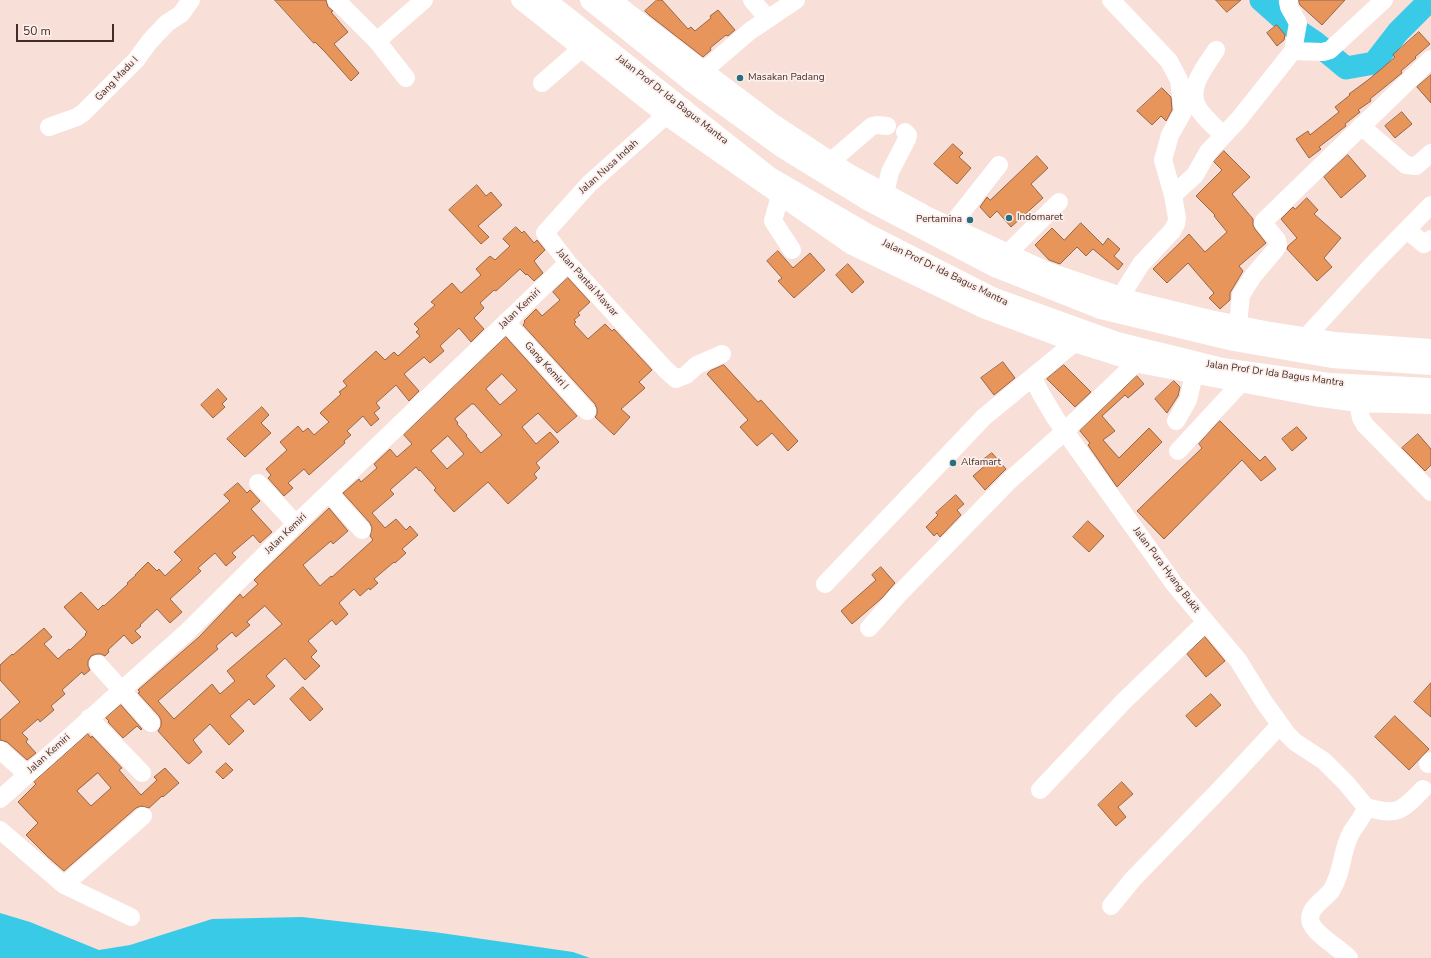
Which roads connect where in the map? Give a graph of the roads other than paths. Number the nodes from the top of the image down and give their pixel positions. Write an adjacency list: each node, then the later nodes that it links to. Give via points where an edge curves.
1 (191, 0): 23 (street, Gang Madu I, via 181,14 167,23 136,60 83,113)
2 (336, 0): 14 (street)
3 (424, 0): 14 (street)
4 (520, 0): 16 (street)
5 (544, 0): 22 (highway, Jalan Prof Dr Ida Bagus Mantra)
6 (591, 0): 19 (highway)
7 (612, 0): 19 (street)
8 (752, 0): 13 (street)
9 (796, 0): 13 (street)
10 (1111, 0): 32 (street, via 1169,61 1179,80 1182,112 1170,135 1163,160)
11 (1289, 0): 15 (street, via 1289,6 1298,23)
12 (1384, 0): 15 (street, via 1326,51)
13 (768, 19): 19 (street)
14 (377, 41): 20 (street)
15 (1294, 47): 27 (street, via 1239,119)
16 (581, 49): 21 (street); 22 (street)
17 (1216, 50): 27 (street, via 1197,80 1194,98 1198,108)
18 (1431, 59): 25 (street)
19 (697, 76): 30 (highway, via 783,147)
20 (406, 78)
21 (542, 83)
22 (672, 111): 33 (street); 38 (street, Jalan Nusa Indah, via 589,184); 55 (highway, Jalan Prof Dr Ida Bagus Mantra, via 768,176 866,234 992,298 1117,343 1222,369 1329,384)
23 (49, 126)
24 (888, 126): 30 (street, via 872,126)
25 (1361, 126): 28 (street, via 1406,165 1416,166); 45 (street, via 1264,221 1278,245 1241,295)
26 (905, 132): 31 (street, via 908,135 890,172)
27 (1223, 135): 32 (street, via 1208,152 1195,175)
28 (1431, 153)
29 (999, 165): 36 (street)
30 (826, 166): 31 (street, via 851,174); 43 (highway, via 871,201 995,266 1101,308)
31 (885, 193): 36 (street)
32 (1174, 195): 43 (street, via 1176,224 1141,264 1129,282)
33 (780, 196): 40 (street, via 773,224); 47 (street, via 852,246 983,309)
34 (1059, 202): 41 (street)
35 (1431, 205): 37 (street)
36 (950, 227): 41 (street)
37 (1407, 230): 39 (street, via 1424,244); 46 (street, via 1372,264)
38 (545, 233): 42 (street, Jalan Pantai Mawar)
39 (1431, 239)
40 (792, 250)
41 (1008, 254): 43 (street)
42 (568, 263): 44 (street, Jalan Kemiri); 49 (street, Jalan Pantai Mawar, via 676,379 686,375 697,365)
43 (1120, 304): 45 (street, via 1136,301); 51 (highway, via 1234,340 1332,357)
44 (506, 322): 58 (street, Gang Kemiri I); 64 (street, Jalan Kemiri)
45 (1238, 324): 46 (street)
46 (1306, 337): 48 (street)
47 (1074, 343): 50 (street); 53 (street)
48 (1431, 348)
49 (722, 354)
50 (1136, 363): 52 (street); 60 (street)
51 (1422, 363): 55 (highway)
52 (1194, 375): 54 (street); 59 (street, via 1188,400)
53 (1033, 378): 60 (street, Jalan Pura Hyang Bukit, via 1040,394); 67 (street, via 984,417)
54 (1241, 383): 56 (street); 61 (street)
55 (1422, 389)
56 (1358, 403): 57 (street); 63 (street, via 1361,418 1366,425)
57 (1431, 405)
58 (587, 411)
59 (1176, 421)
60 (1064, 431): 68 (street, Jalan Pura Hyang Bukit, via 1175,586); 69 (street, via 989,500)
61 (1178, 451)
62 (258, 483): 65 (street)
63 (1431, 492)
64 (329, 493): 65 (street, Jalan Kemiri); 66 (street)
65 (296, 524): 71 (street, Jalan Kemiri, via 188,631)
66 (362, 530)
67 (825, 584)
68 (1206, 622): 74 (street, Jalan Pura Hyang Bukit, via 1238,660); 79 (street, via 1124,700)
69 (868, 628)
70 (98, 664): 71 (street)
71 (122, 689): 72 (street, Jalan Kemiri); 73 (street)
72 (90, 718): 76 (street); 77 (street, Jalan Kemiri)
73 (151, 723)
74 (1280, 724): 81 (street, Jalan Pura Hyang Bukit, via 1295,742 1324,761); 85 (street, via 1133,879)
75 (0, 750): 77 (street)
76 (142, 773)
77 (27, 774): 80 (street, Jalan Kemiri)
78 (1423, 789): 81 (street, via 1405,807 1396,811)
79 (1040, 790)
80 (0, 799)
81 (1366, 807): 87 (street, via 1351,832 1331,890 1310,916 1315,929)
82 (143, 816): 84 (street)
83 (0, 830): 84 (street)
84 (64, 885): 86 (street)
85 (1111, 906)
86 (131, 917)
87 (1349, 958)

